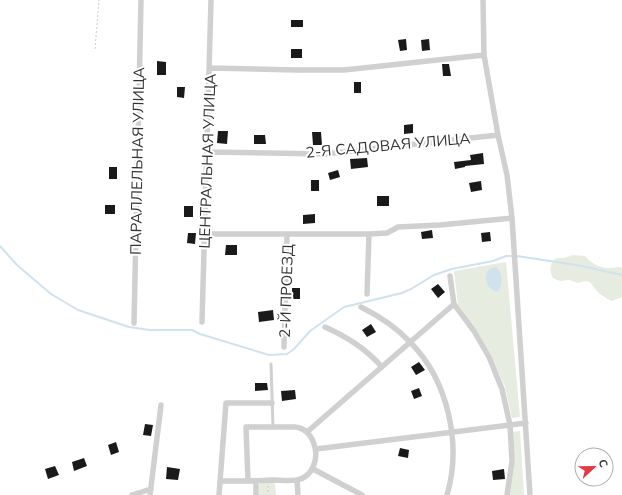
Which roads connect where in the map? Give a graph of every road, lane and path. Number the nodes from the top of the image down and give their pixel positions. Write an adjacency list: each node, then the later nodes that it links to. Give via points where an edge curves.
1 (99, 0): 5 (path)
2 (141, 0): 18 (street, ПАРАЛЛЕЛЬНАЯ УЛИЦА)
3 (211, 0): 7 (street, ЦЕНТРАЛЬНАЯ УЛИЦА)
4 (484, 0): 6 (street)
5 (95, 49)
6 (484, 55): 7 (street, via 344,70); 8 (street)
7 (209, 68): 9 (street, ЦЕНТРАЛЬНАЯ УЛИЦА)
8 (498, 135): 9 (street, 2-Я САДОВАЯ УЛИЦА, via 325,154); 10 (street, via 507,175)
9 (207, 152): 11 (street, ЦЕНТРАЛЬНАЯ УЛИЦА)
10 (512, 218): 13 (street, via 398,227 387,233); 27 (street)
11 (205, 234): 12 (street); 19 (street, ЦЕНТРАЛЬНАЯ УЛИЦА)
12 (287, 234): 13 (street); 22 (street, 2-Й ПРОЕЗД)
13 (369, 234): 15 (street)
14 (450, 276): 16 (street)
15 (367, 294)
16 (454, 304): 21 (street); 28 (street, via 489,357 502,389)
17 (361, 307): 21 (street, via 381,317)
18 (134, 322)
19 (202, 322)
20 (325, 327): 24 (street, via 346,336)
21 (411, 342): 24 (street); 31 (street, via 438,382)
22 (284, 347)
23 (271, 364): 25 (lane)
24 (382, 367): 30 (street)
25 (272, 403): 29 (lane); 36 (street, via 226,404)
26 (162, 405): 39 (street)
27 (526, 423): 28 (street); 49 (street)
28 (510, 425): 31 (street); 48 (street, via 512,461)
29 (273, 427): 30 (street, via 295,426); 37 (street, via 246,427)
30 (307, 432): 32 (street)
31 (452, 432): 32 (street); 47 (street, via 453,459 450,485)
32 (316, 449): 33 (street)
33 (313, 469): 35 (street); 40 (street)
34 (268, 480): 35 (street); 38 (street); 44 (path)
35 (297, 480): 45 (street)
36 (220, 481): 37 (street); 42 (street)
37 (248, 481): 38 (street)
38 (256, 481): 43 (street)
39 (151, 492): 41 (street)
40 (351, 492): 46 (street)
41 (132, 495)
42 (219, 495)
43 (256, 495)
44 (268, 495)
45 (298, 495)
46 (362, 495)
47 (446, 495)
48 (507, 495)
49 (530, 495)

